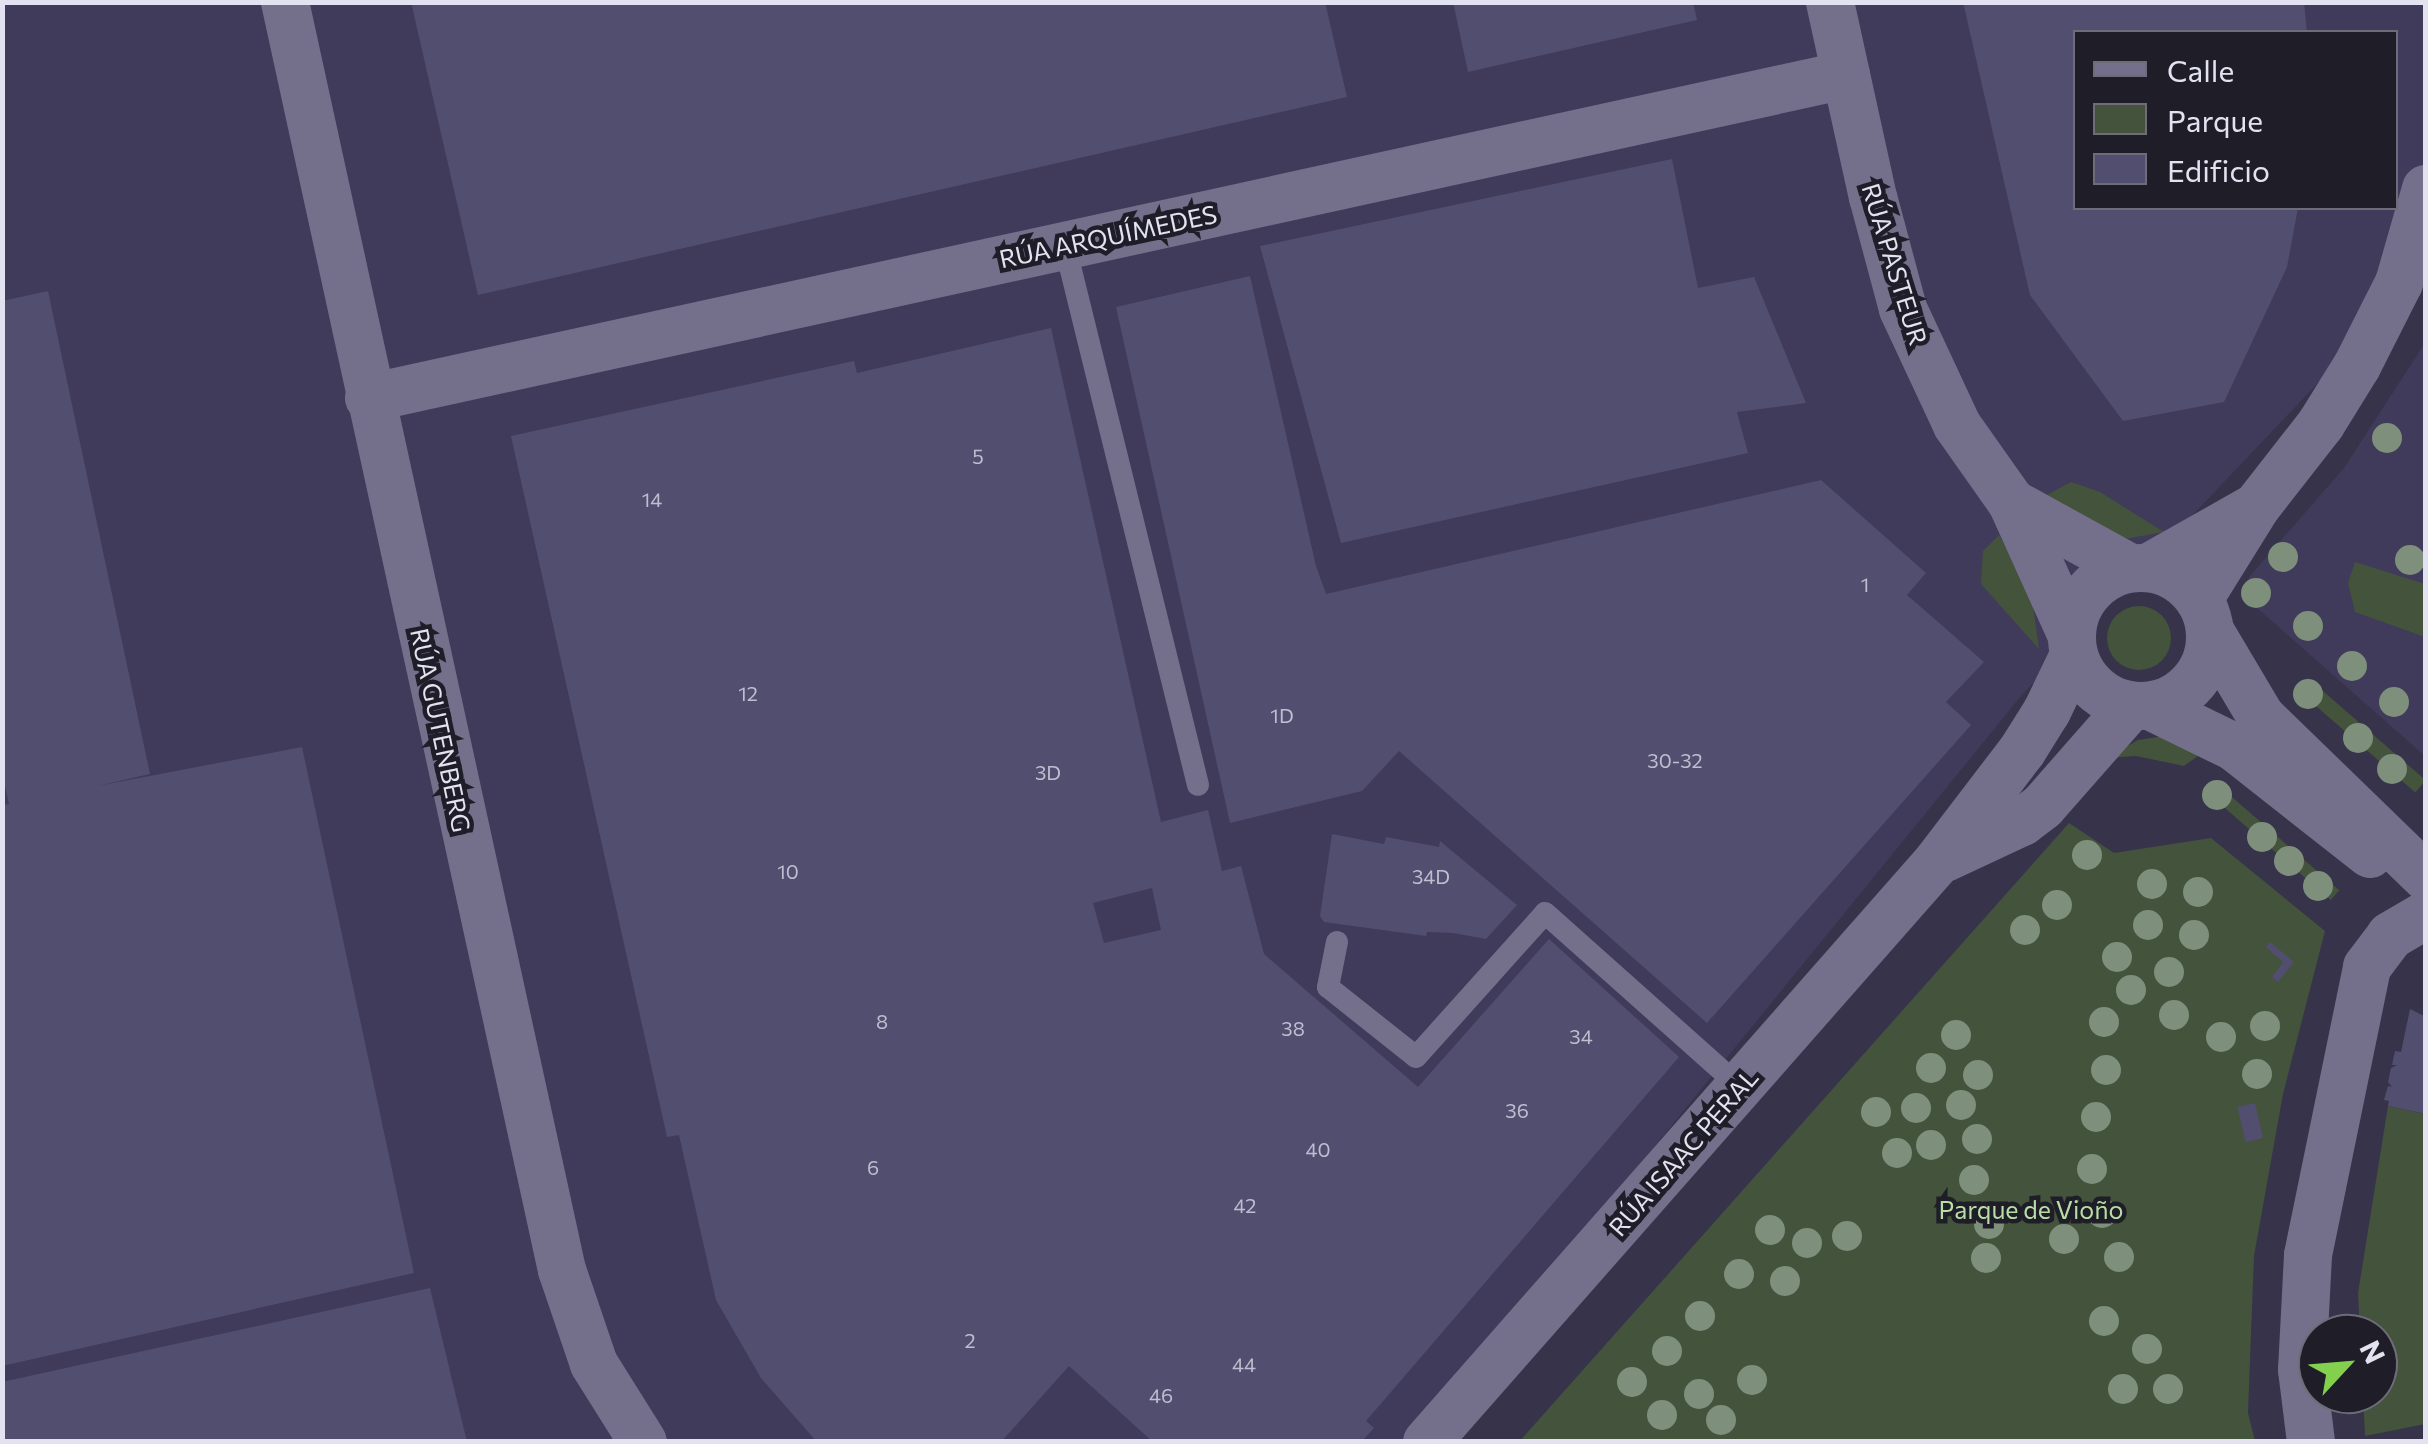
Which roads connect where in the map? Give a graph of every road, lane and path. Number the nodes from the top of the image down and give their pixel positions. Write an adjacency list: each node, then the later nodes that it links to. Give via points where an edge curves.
1 (284, 2): 6 (street, RÚA GUTENBERG)
2 (1830, 2): 3 (street, RÚA PASTEUR)
3 (1846, 75): 5 (street, RÚA ARQUÍMEDES); 7 (street, RÚA PASTEUR, via 1903,309 1957,425)
4 (2426, 189): 8 (street, via 2398,283 2356,366)
5 (1064, 246): 6 (street, RÚA ARQUÍMEDES); 13 (lane)
6 (369, 398): 19 (street, RÚA GUTENBERG, via 562,1270 594,1364)
7 (2012, 503): 9 (street, RÚA PASTEUR); 11 (street, RÚA PASTEUR)
8 (2257, 506): 9 (street); 10 (street)
9 (2139, 568): 10 (street, via 2186,584); 11 (street, via 2095,584 2074,616)
10 (2205, 615): 12 (street, via 2209,652 2189,688); 15 (street, via 2261,716)
11 (2073, 646): 12 (street, via 2095,689); 14 (street, RÚA ISAAC PERAL, via 2047,711)
12 (2141, 706): 14 (street, RÚA ISAAC PERAL, via 2043,806); 15 (street, via 2234,747 2362,850)
13 (1198, 785)
14 (1938, 862): 18 (street, RÚA ISAAC PERAL)
15 (2426, 879)
16 (2426, 915): 21 (street, via 2390,936 2368,967 2308,1255 2302,1370)
17 (1337, 942): 18 (lane, via 1328,987 1416,1057 1545,913)
18 (1740, 1087): 20 (street, RÚA ISAAC PERAL)
19 (643, 1442)
20 (1427, 1442)
21 (2311, 1442)

